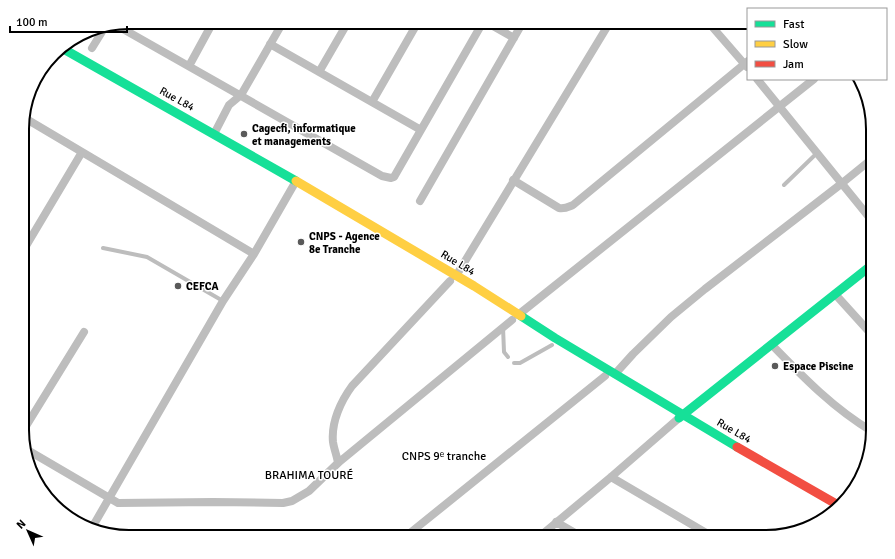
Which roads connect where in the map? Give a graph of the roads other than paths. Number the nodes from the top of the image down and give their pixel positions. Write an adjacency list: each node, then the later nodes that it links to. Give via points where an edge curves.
1 (125, 29): 18 (street)
2 (210, 29): 18 (street)
3 (279, 29): 13 (street)
4 (344, 29): 19 (street)
5 (414, 29): 23 (street)
6 (481, 29): 26 (street)
7 (498, 29): 12 (street)
8 (519, 29): 12 (street)
9 (606, 29): 31 (street)
10 (714, 29): 17 (street)
11 (101, 33): 14 (street)
12 (514, 38): 35 (street)
13 (270, 44): 19 (street); 22 (street)
14 (92, 48)
15 (66, 51): 27 (street, Rue L84)
16 (61, 56): 32 (street, Rue L84)
17 (747, 65): 31 (street, via 567,208 559,208)
18 (189, 66): 22 (street)
19 (319, 72): 23 (street)
20 (758, 80): 24 (street)
21 (813, 80): 24 (street)
22 (239, 96): 26 (street, via 387,178 394,177); 27 (street)
23 (372, 102): 26 (street)
24 (780, 107): 29 (street); 44 (street)
25 (30, 121): 28 (street)
26 (420, 130)
27 (216, 135): 32 (street, Rue L84)
28 (82, 152): 37 (street); 39 (street)
29 (816, 154): 33 (street); 34 (lane)
30 (866, 164): 33 (street)
31 (513, 180): 41 (street)
32 (294, 184): 39 (street); 41 (street, Rue L84, via 352,221)
33 (841, 184): 36 (street); 52 (street, via 705,289)
34 (784, 185)
35 (420, 201)
36 (866, 214)
37 (29, 241)
38 (103, 248): 43 (lane, via 147,257)
39 (254, 254): 43 (street)
40 (866, 269): 42 (street)
41 (453, 278): 44 (street, Rue L84); 57 (street, via 345,396 333,434)
42 (834, 294): 46 (street); 49 (street)
43 (223, 301): 59 (street)
44 (515, 318): 45 (street); 48 (street, Rue L84); 52 (street, Rue L84)
45 (503, 327): 50 (lane, via 504,352); 57 (street)
46 (866, 328)
47 (84, 332): 54 (street)
48 (552, 345): 51 (lane, via 520,363); 52 (street, Rue L84)
49 (772, 345): 53 (street); 55 (street, via 825,397)
50 (508, 357)
51 (514, 363)
52 (610, 375): 53 (street, Rue L84); 64 (street)
53 (681, 417): 58 (street); 60 (street, Rue L84); 61 (street, Rue L84)
54 (29, 421)
55 (866, 427)
56 (32, 453): 59 (street)
57 (338, 463): 59 (street, via 309,491 283,504 121,504)
58 (611, 477): 62 (street); 67 (street)
59 (109, 498): 63 (street)
60 (834, 503)
61 (829, 507)
62 (556, 522): 65 (street); 66 (street)
63 (94, 523)
64 (414, 530)
65 (547, 530)
66 (570, 530)
67 (701, 530)

